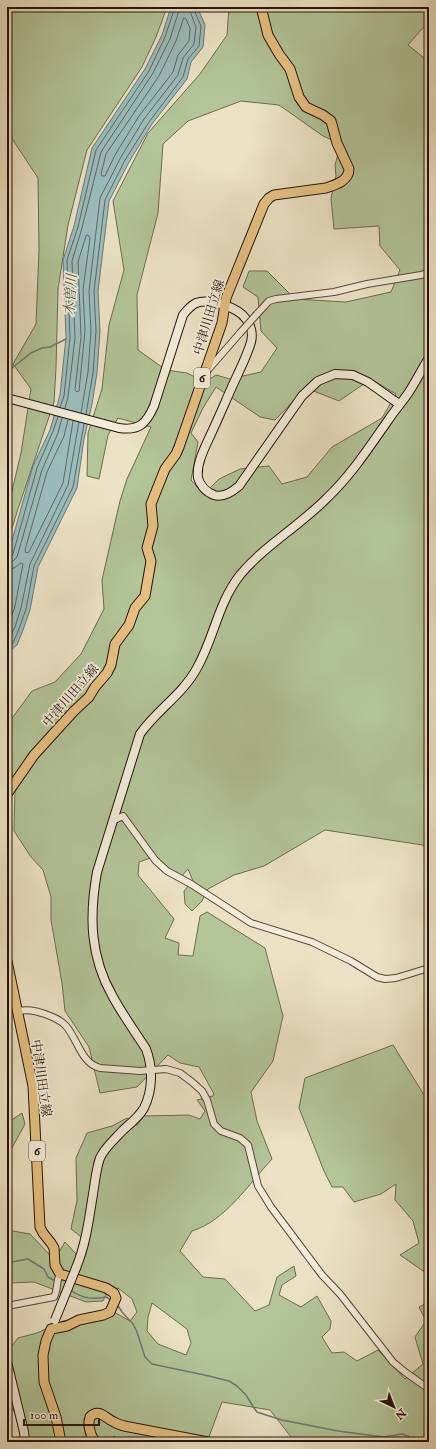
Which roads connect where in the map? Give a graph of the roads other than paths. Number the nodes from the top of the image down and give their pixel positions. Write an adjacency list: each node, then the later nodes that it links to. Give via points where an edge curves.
1 (261, 7): 3 (main road, 中津川田立線 / 6, via 268,35 290,69 298,97 306,107 331,121 349,173 340,182 326,188 281,193 269,198 264,204)
2 (429, 272): 5 (street, bridge, via 341,291 269,301)
3 (224, 305): 5 (main road, 中津川田立線 / 6, via 222,323); 6 (street, via 197,302 183,315 154,406 142,425 128,429); 7 (street, via 246,318 252,328 251,341 199,465 200,484 206,491 215,496 223,496 239,486 302,396 318,381 335,374 353,375 368,382)
4 (429, 358): 7 (street)
5 (203, 376): 8 (main road, 中津川田立線 / 6, via 177,451 165,468 151,504 153,526 147,548 150,561 145,596 135,608 129,625 114,644 107,674 89,697 34,755)
6 (7, 398)
7 (399, 404): 9 (street, via 356,466 327,499 257,558 232,587 197,668 140,734)
8 (7, 794)
9 (112, 821): 11 (street, via 123,816 167,871 251,923 312,942 385,979); 13 (street, via 97,872 93,896 92,926 95,949 105,982 146,1049)
10 (7, 961): 12 (main road, 中津川田立線 / 6)
11 (429, 968)
12 (18, 1011): 13 (street, via 33,1010 59,1020 66,1026 79,1049 94,1067 140,1071); 14 (main road, 中津川田立線 / 6, via 33,1086 40,1227 54,1248)
13 (151, 1069): 16 (street, bridge, via 149,1095 144,1108 107,1146 100,1159 85,1240); 18 (street, via 166,1069 180,1073 202,1091 214,1124 221,1131 240,1138 248,1145 262,1194 306,1254 394,1362)
14 (59, 1276): 15 (street, via 56,1295 52,1298); 16 (main road, via 106,1288 114,1293 114,1303 110,1312 103,1315)
15 (7, 1306)
16 (51, 1329): 20 (main road, via 43,1356 44,1382 56,1417)
17 (7, 1362): 19 (street)
18 (429, 1389)
19 (25, 1442)
20 (61, 1442)
21 (95, 1442): 22 (main road, via 88,1424 90,1417 96,1413 124,1426)
22 (208, 1442)

